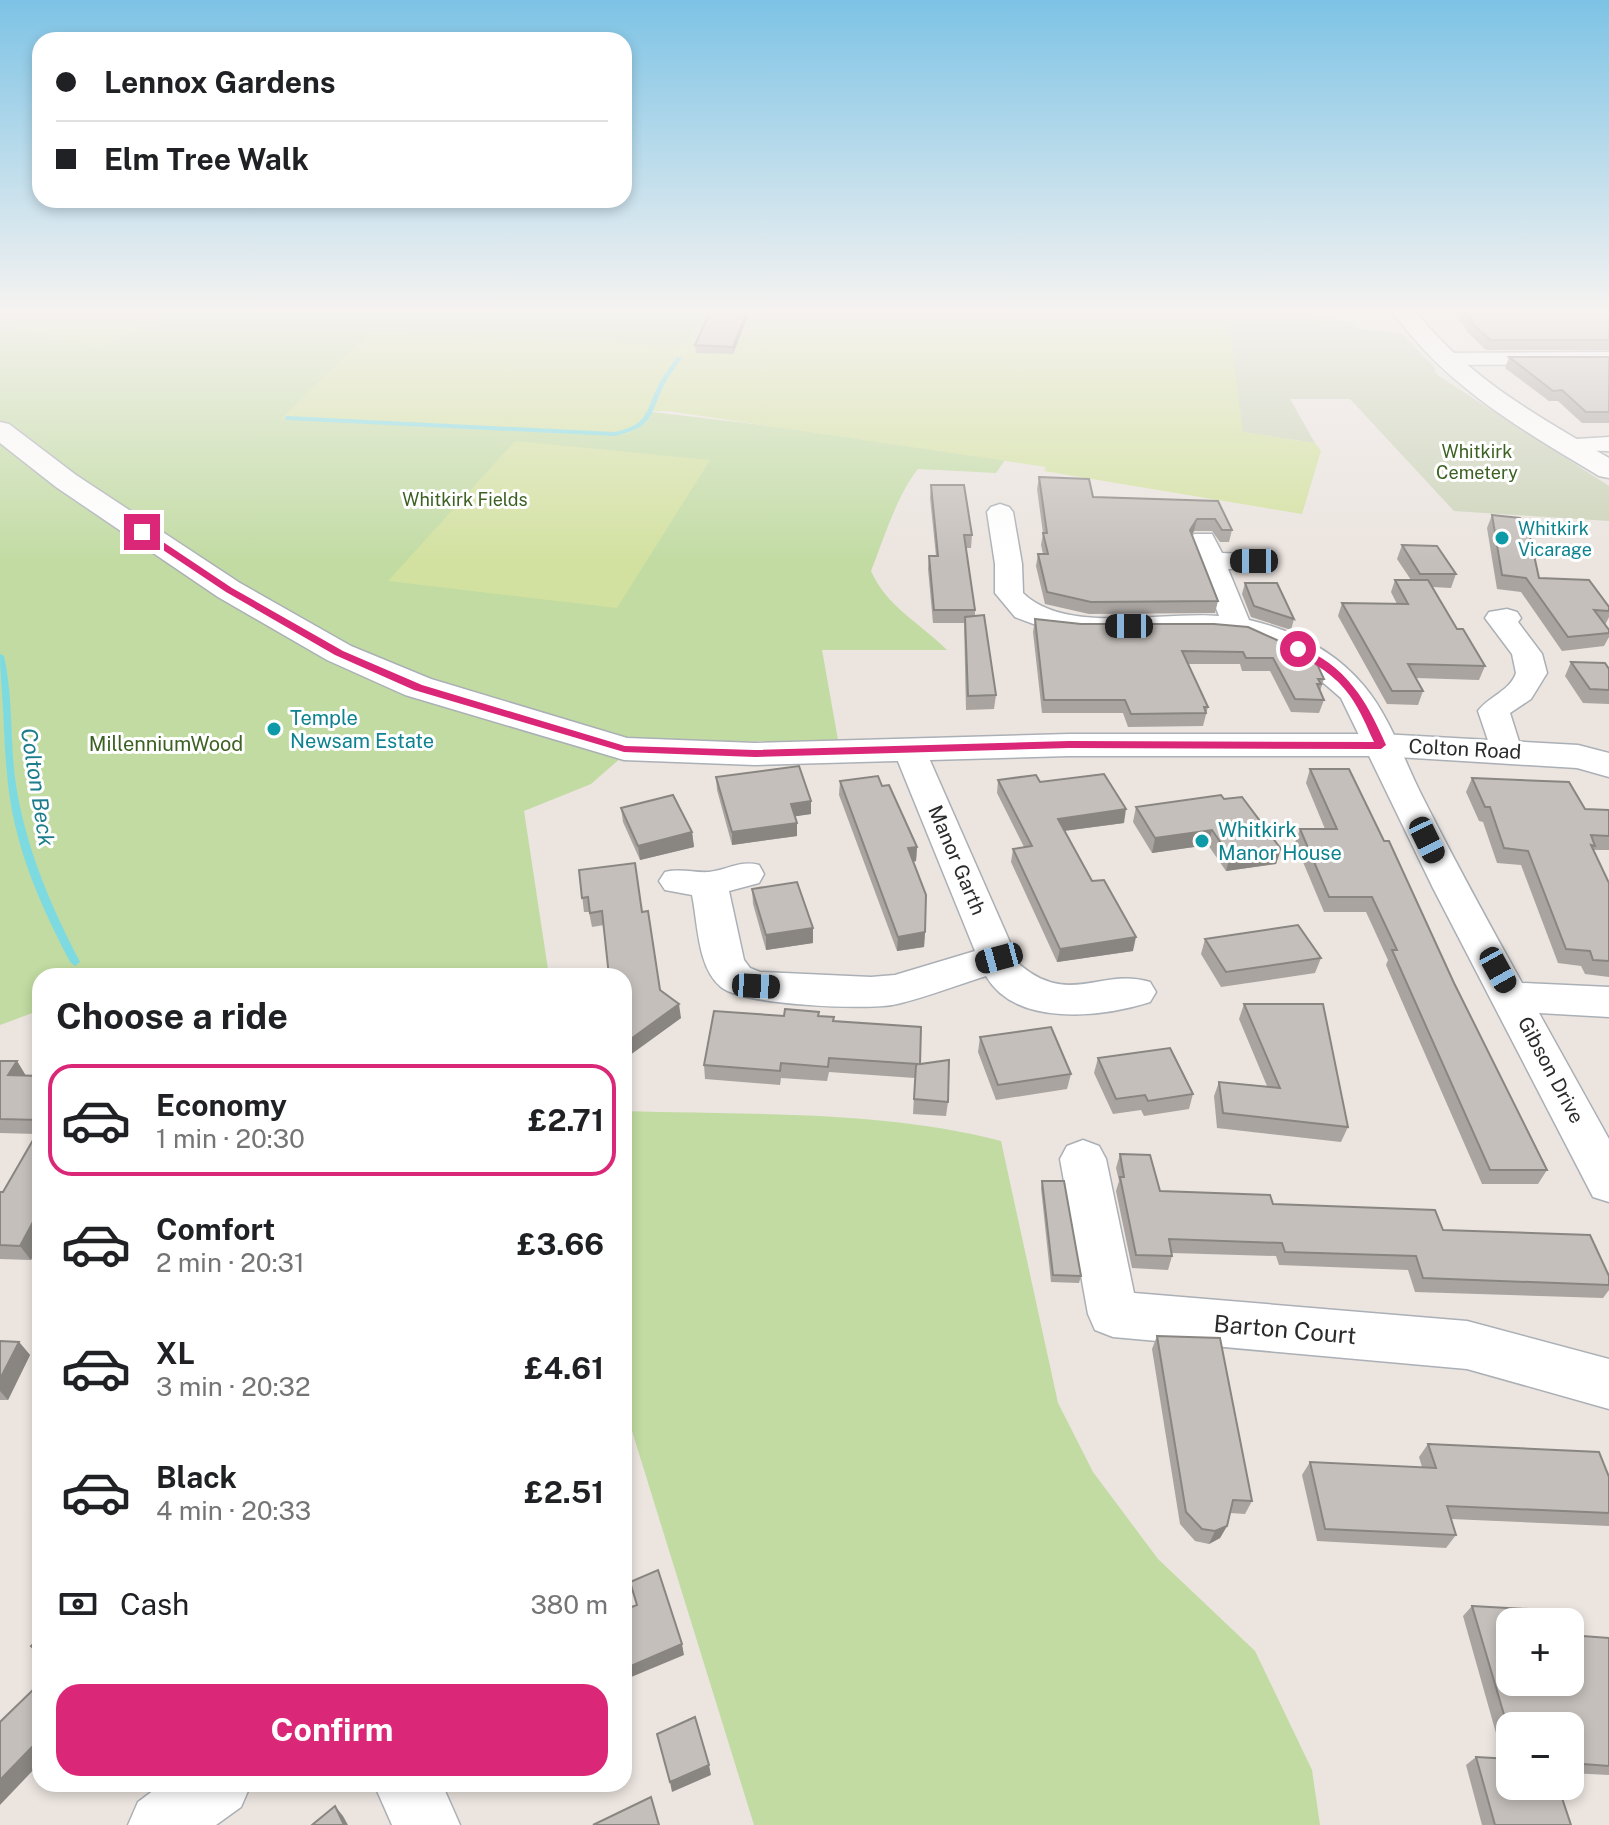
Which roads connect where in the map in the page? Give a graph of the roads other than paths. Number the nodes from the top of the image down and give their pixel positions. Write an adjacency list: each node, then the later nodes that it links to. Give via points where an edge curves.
1 (1487, 393): 4 (street)
2 (0, 430): 11 (street, Colton Road, via 66,481 229,590 339,653 418,687 589,741 648,751)
3 (1609, 444): 4 (street)
4 (1567, 445): 5 (street)
5 (1609, 470)
6 (1000, 512): 9 (street, Gibson Drive, via 1007,586 1019,620)
7 (1254, 561): 9 (street, via 1208,550)
8 (1507, 618): 12 (street, via 1499,618 1530,658 1533,671 1528,684 1494,711)
9 (1237, 626): 10 (street, Gibson Drive, via 1298,649 1334,670 1364,707)
10 (1381, 745): 11 (street, Colton Road); 12 (street, Colton Road); 17 (street, Gibson Drive, via 1438,864)
11 (909, 749): 15 (street, Manor Garth)
12 (1506, 751): 13 (street, Colton Road)
13 (1609, 765)
14 (711, 880): 15 (street, via 725,964 736,978 756,986 895,990)
15 (999, 958): 16 (street, Manor Garth, via 1015,984 1048,1000)
16 (1136, 992)
17 (1513, 997): 18 (street); 20 (street, Gibson Drive)
18 (1609, 1002)
19 (1083, 1159): 21 (street, Barton Court, via 1113,1314 1467,1345)
20 (1609, 1183)
21 (1609, 1384)
22 (207, 1792): 24 (street)
23 (411, 1792): 25 (street)
24 (161, 1825)
25 (427, 1825)

